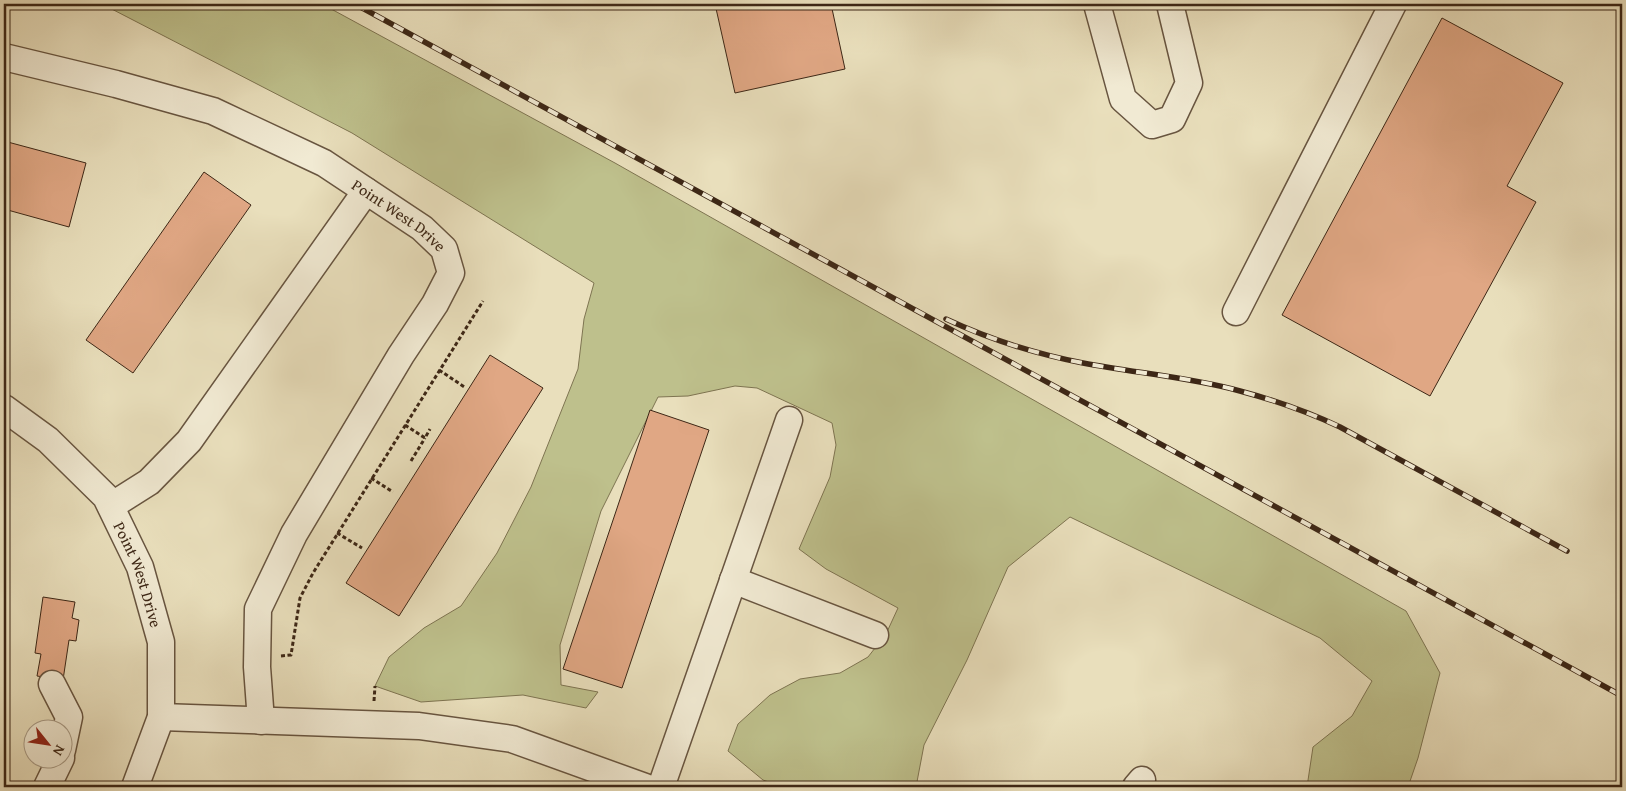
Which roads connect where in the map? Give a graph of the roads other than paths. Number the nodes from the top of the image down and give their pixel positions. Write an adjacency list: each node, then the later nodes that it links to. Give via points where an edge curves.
1 (1097, 4): 2 (street, via 1123,99 1152,125 1172,119 1189,84)
2 (1170, 4)
3 (1393, 4): 6 (street)
4 (4, 57): 5 (street, Point West Drive, via 213,111 324,163)
5 (366, 191): 9 (street, via 189,441 149,482); 15 (street, Point West Drive, via 422,228 444,250 451,273 294,534 258,609)
6 (1236, 312)
7 (4, 408): 9 (street, Point West Drive, via 48,440 106,497)
8 (789, 420): 10 (street)
9 (111, 506): 13 (street, Point West Drive, via 140,567 161,642)
10 (733, 580): 11 (street); 20 (street)
11 (875, 635)
12 (52, 684): 14 (street)
13 (161, 717): 15 (street); 18 (street, Point West Drive)
14 (69, 718)
15 (260, 721): 19 (street, via 419,726 512,739)
16 (56, 768): 17 (street)
17 (47, 787)
18 (134, 787)
19 (645, 787)
20 (661, 787)

